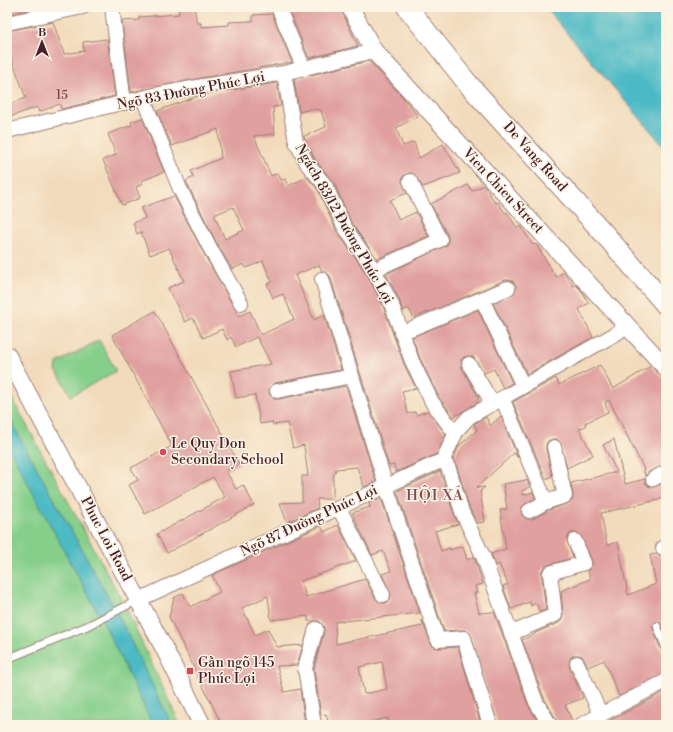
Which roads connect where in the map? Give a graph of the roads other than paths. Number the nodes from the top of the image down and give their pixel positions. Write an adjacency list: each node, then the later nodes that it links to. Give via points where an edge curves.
1 (83, 7): 6 (street)
2 (112, 7): 11 (street)
3 (278, 7): 8 (street)
4 (350, 7): 7 (street, Vien Chieu Street)
5 (407, 7): 19 (main road, De Vang Road, via 469,85)
6 (7, 23)
7 (374, 51): 8 (street, Ngõ 83 Đường Phúc Lợi); 20 (street, Vien Chieu Street)
8 (304, 69): 9 (street, Ngõ 83 Đường Phúc Lợi)
9 (284, 73): 10 (street, Ngõ 83 Đường Phúc Lợi); 14 (street, Ngách 83/12 Đường Phúc Lợi, via 296,142 308,165 324,185 344,226)
10 (143, 98): 11 (street, Ngõ 83 Đường Phúc Lợi); 18 (street, via 180,188)
11 (124, 103): 12 (street, Ngõ 83 Đường Phúc Lợi)
12 (7, 131)
13 (410, 181): 14 (street, via 440,240)
14 (374, 270): 21 (street, Ngách 83/12 Đường Phúc Lợi, via 391,303)
15 (322, 279): 25 (street)
16 (508, 288): 17 (street)
17 (482, 299): 21 (street); 26 (street)
18 (242, 304)
19 (666, 305)
20 (627, 325): 24 (street, Vien Chieu Street); 26 (street)
21 (401, 333): 29 (street, Ngách 83/12 Đường Phúc Lợi, via 432,402 451,428)
22 (7, 355): 40 (street, Phuc Loi Road)
23 (469, 364): 28 (street)
24 (666, 368)
25 (352, 376): 27 (street); 34 (street)
26 (523, 386): 28 (street)
27 (277, 391)
28 (498, 401): 29 (street, via 469,418); 35 (street)
29 (457, 430): 31 (street)
30 (554, 447): 35 (street, via 565,496)
31 (443, 460): 34 (street, Ngõ 87 Đường Phúc Lợi); 43 (street, via 449,469 462,512 483,556)
32 (666, 472): 33 (street)
33 (653, 480)
34 (386, 486): 36 (street, Ngõ 87 Đường Phúc Lợi); 51 (street, via 438,640 464,638)
35 (546, 502): 37 (street)
36 (339, 508): 39 (street); 40 (street, Ngõ 87 Đường Phúc Lợi)
37 (529, 511)
38 (575, 541): 43 (street, via 584,563 550,573 555,615)
39 (383, 595)
40 (138, 600): 45 (lane, via 87,626); 49 (street, Phuc Loi Road)
41 (657, 626): 44 (lane)
42 (316, 629): 50 (street, via 305,668)
43 (512, 633): 52 (street, via 536,702)
44 (666, 648)
45 (7, 659)
46 (577, 663): 48 (street)
47 (666, 681): 48 (street)
48 (601, 714): 53 (street)
49 (202, 725)
50 (314, 725)
51 (490, 725)
52 (550, 725)
53 (581, 725)

